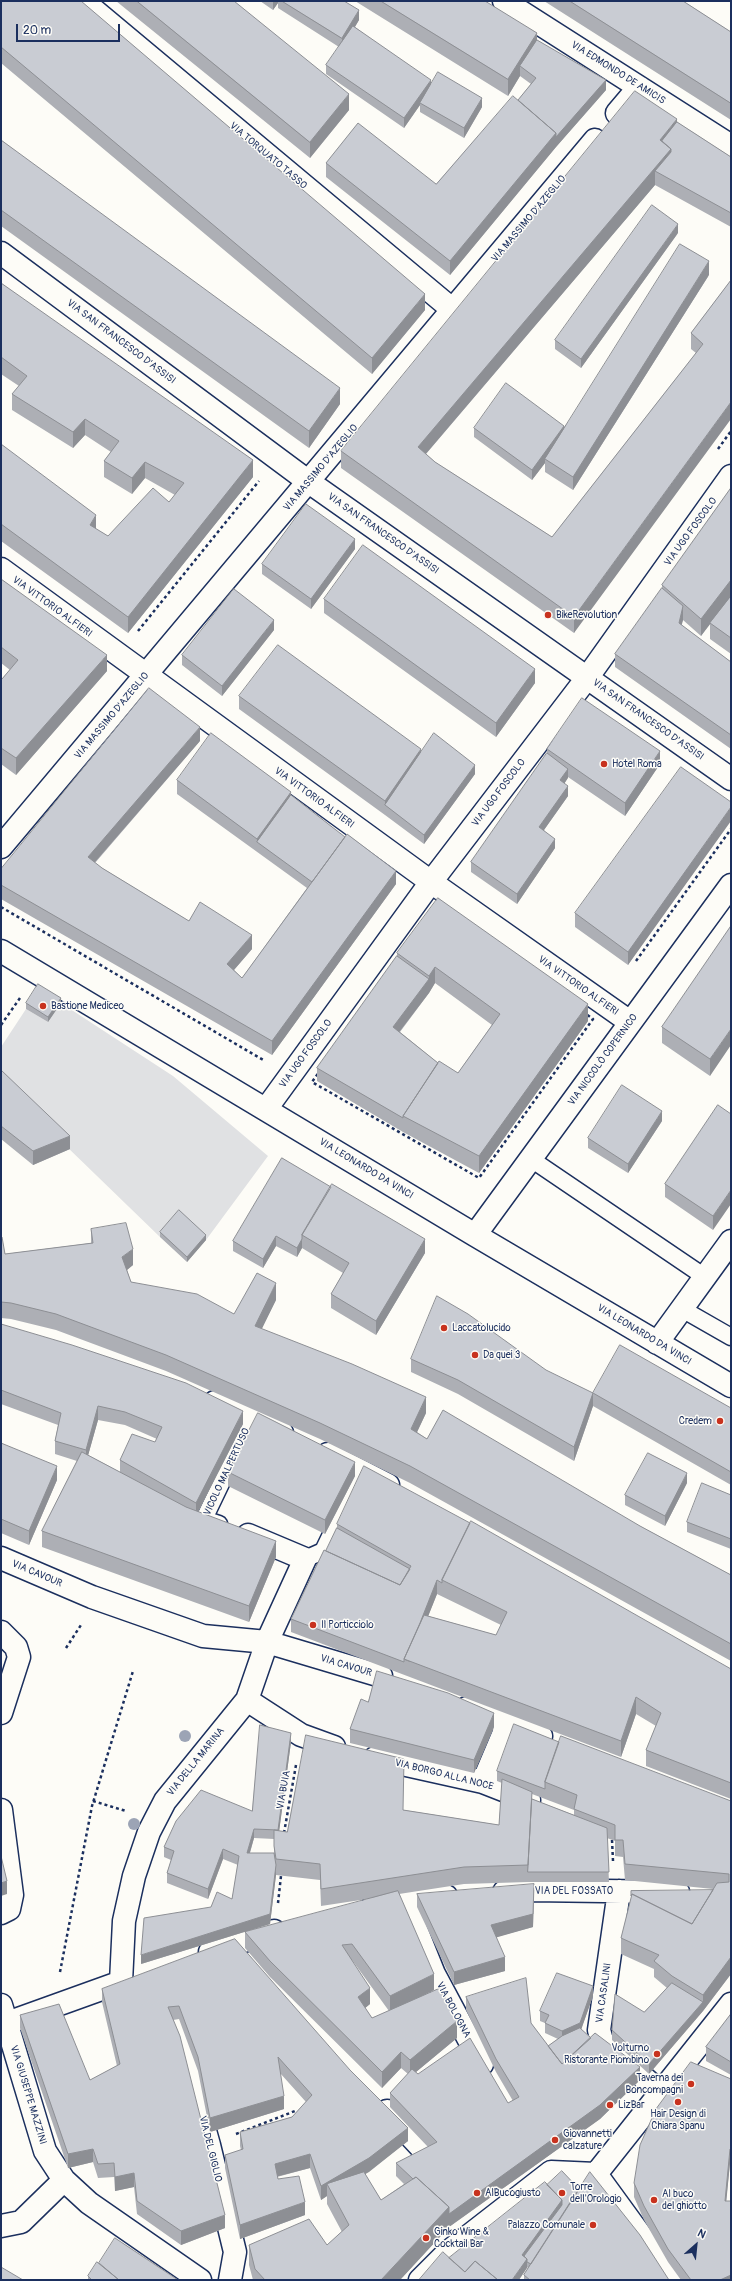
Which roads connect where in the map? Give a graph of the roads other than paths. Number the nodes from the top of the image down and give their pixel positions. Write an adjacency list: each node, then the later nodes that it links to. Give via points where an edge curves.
1 (82, 1): 6 (street, VIA TORQUATO TASSO)
2 (504, 1): 3 (street, VIA EDMONDO DE AMICIS)
3 (639, 87): 4 (street, VIA EDMONDO DE AMICIS); 6 (street, VIA MASSIMO D'AZEGLIO)
4 (731, 146)
5 (1, 253): 8 (street, VIA SAN FRANCESCO D'ASSISI)
6 (453, 310): 8 (street, VIA MASSIMO D'AZEGLIO)
7 (731, 476): 11 (street, VIA UGO FOSCOLO)
8 (310, 482): 10 (street, VIA MASSIMO D'AZEGLIO); 11 (street, VIA SAN FRANCESCO D'ASSISI)
9 (1, 569): 10 (street, VIA VITTORIO ALFIERI)
10 (146, 676): 13 (street, VIA MASSIMO D'AZEGLIO); 14 (street, VIA VITTORIO ALFIERI)
11 (587, 678): 12 (street, VIA SAN FRANCESCO D'ASSISI); 14 (street, VIA UGO FOSCOLO)
12 (731, 778)
13 (1, 848)
14 (431, 882): 17 (street, VIA VITTORIO ALFIERI); 18 (street, VIA UGO FOSCOLO)
15 (731, 885): 17 (street, VIA NICCOLÒ COPERNICO)
16 (1, 951): 18 (street, VIA LEONARDO DA VINCI)
17 (630, 1022): 19 (street, VIA NICCOLÒ COPERNICO)
18 (266, 1109): 20 (street, VIA LEONARDO DA VINCI)
19 (531, 1159): 20 (street, VIA NICCOLÒ COPERNICO); 22 (lane)
20 (476, 1236): 25 (street, VIA LEONARDO DA VINCI)
21 (730, 1242): 22 (street)
22 (705, 1277): 23 (street)
23 (682, 1310): 24 (lane); 25 (street)
24 (731, 1337)
25 (657, 1343): 26 (street, VIA LEONARDO DA VINCI)
26 (731, 1386)
27 (195, 1393): 28 (street)
28 (252, 1419): 29 (street); 31 (lane, VICOLO MALPERTUSO, via 204,1519)
29 (362, 1470): 30 (street); 33 (lane, via 323,1551)
30 (403, 1493)
31 (247, 1534): 33 (street, VICOLO MALPERTUSO)
32 (1, 1558): 35 (street, VIA CAVOUR, via 92,1597 202,1636)
33 (305, 1559): 35 (street)
34 (1, 1632): 39 (street, via 16,1647 19,1657)
35 (267, 1642): 36 (street, VIA CAVOUR); 37 (street, VIA DELLA MARINA)
36 (389, 1679)
37 (247, 1700): 42 (street, VIA BORGO ALLA NOCE, via 301,1735 345,1752); 55 (street, VIA DELLA MARINA, via 164,1801 155,1821 134,1876 124,1921)
38 (448, 1701): 40 (street)
39 (1, 1713)
40 (508, 1723): 41 (street); 42 (street)
41 (560, 1743)
42 (483, 1782): 43 (street, VIA BORGO ALLA NOCE)
43 (548, 1808)
44 (1, 1810): 48 (street, via 11,1880)
45 (619, 1891): 46 (street, VIA DEL FOSSATO); 47 (street, VIA DEL FOSSATO, via 531,1890); 62 (street, VIA CASALINI, via 598,2030 602,2041)
46 (698, 1894)
47 (404, 1900): 49 (street, VIA DEL FOSSATO); 61 (street, VIA BOLOGNA, via 434,1974)
48 (6, 1907)
49 (353, 1911)
50 (291, 1926): 51 (street)
51 (235, 1943): 52 (street); 53 (street)
52 (192, 1958)
53 (250, 1960)
54 (142, 1975): 55 (street)
55 (121, 1982): 57 (street, via 59,2003)
56 (731, 2004): 59 (street)
57 (4, 2014): 66 (street, VIA GIUSEPPE MAZZINI, via 45,2151)
58 (174, 2020): 70 (street, VIA DEL GIGLIO, via 210,2145 235,2252)
59 (685, 2064): 60 (street); 62 (street)
60 (705, 2073)
61 (492, 2081)
62 (661, 2093): 65 (street)
63 (372, 2094): 64 (street)
64 (431, 2158)
65 (596, 2174): 67 (street); 71 (street, via 547,2167 484,2214); 72 (street)
66 (64, 2180): 68 (street, via 21,2222); 69 (street, VIA GIUSEPPE MAZZINI, via 89,2203)
67 (580, 2198)
68 (1, 2226)
69 (200, 2280)
70 (230, 2280)
71 (420, 2280)
72 (670, 2280)

